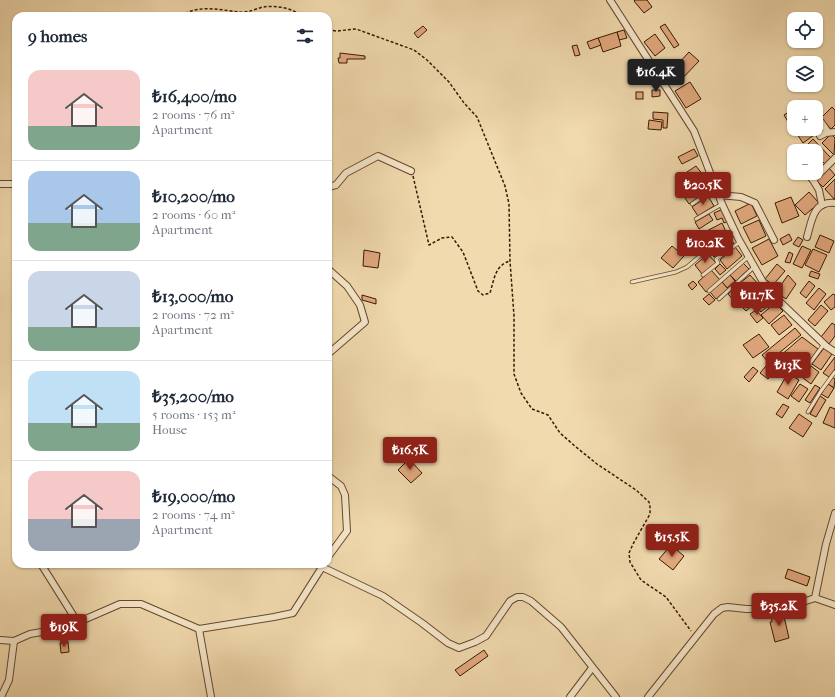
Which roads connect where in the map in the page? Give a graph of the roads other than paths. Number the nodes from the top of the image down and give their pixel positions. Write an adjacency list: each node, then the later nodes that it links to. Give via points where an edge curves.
1 (610, 0): 13 (street, via 694,131)
2 (823, 125): 3 (street)
3 (828, 132): 4 (street); 5 (street)
4 (835, 132)
5 (823, 134)
6 (835, 158): 7 (street)
7 (823, 170)
8 (411, 171): 12 (street, via 378,156 346,172 336,185)
9 (813, 180): 18 (street, via 819,190)
10 (0, 184): 11 (street)
11 (12, 184)
12 (332, 186)
13 (716, 188): 14 (street); 16 (lane)
14 (719, 195): 17 (street); 22 (street, via 755,203)
15 (835, 203): 18 (street)
16 (692, 204)
17 (722, 204): 19 (lane); 20 (street)
18 (822, 205): 21 (street, via 814,214)
19 (696, 220)
20 (736, 232): 23 (street); 28 (lane, via 708,249 687,267)
21 (807, 237)
22 (774, 240)
23 (740, 242): 24 (street); 27 (lane, via 716,259 718,263)
24 (748, 257): 25 (street); 29 (lane)
25 (754, 267): 30 (lane); 31 (street, via 762,282 778,300)
26 (332, 273): 32 (street, via 347,286 360,305 365,322)
27 (703, 275)
28 (632, 282)
29 (709, 291)
30 (719, 299)
31 (824, 344): 33 (street); 35 (lane)
32 (332, 351)
33 (835, 352)
34 (835, 372): 36 (lane)
35 (802, 374)
36 (808, 412)
37 (332, 479): 39 (street, via 342,486 345,495 347,531)
38 (835, 513): 43 (street)
39 (332, 552)
40 (44, 568): 45 (street)
41 (321, 568): 46 (street, via 293,613)
42 (329, 568): 49 (street, via 383,596 448,643 459,648 486,636 510,601 523,597 561,627)
43 (815, 598): 44 (street); 54 (street, via 788,607 772,609 746,609 734,606 722,608 714,614)
44 (835, 605)
45 (78, 623): 46 (street, via 120,604 141,604); 48 (street, via 30,634)
46 (199, 629): 51 (street)
47 (0, 640): 48 (street)
48 (14, 641): 50 (street, via 9,680)
49 (592, 668): 52 (street); 53 (street)
50 (1, 697)
51 (211, 697)
52 (570, 697)
53 (616, 697)
54 (648, 697)

